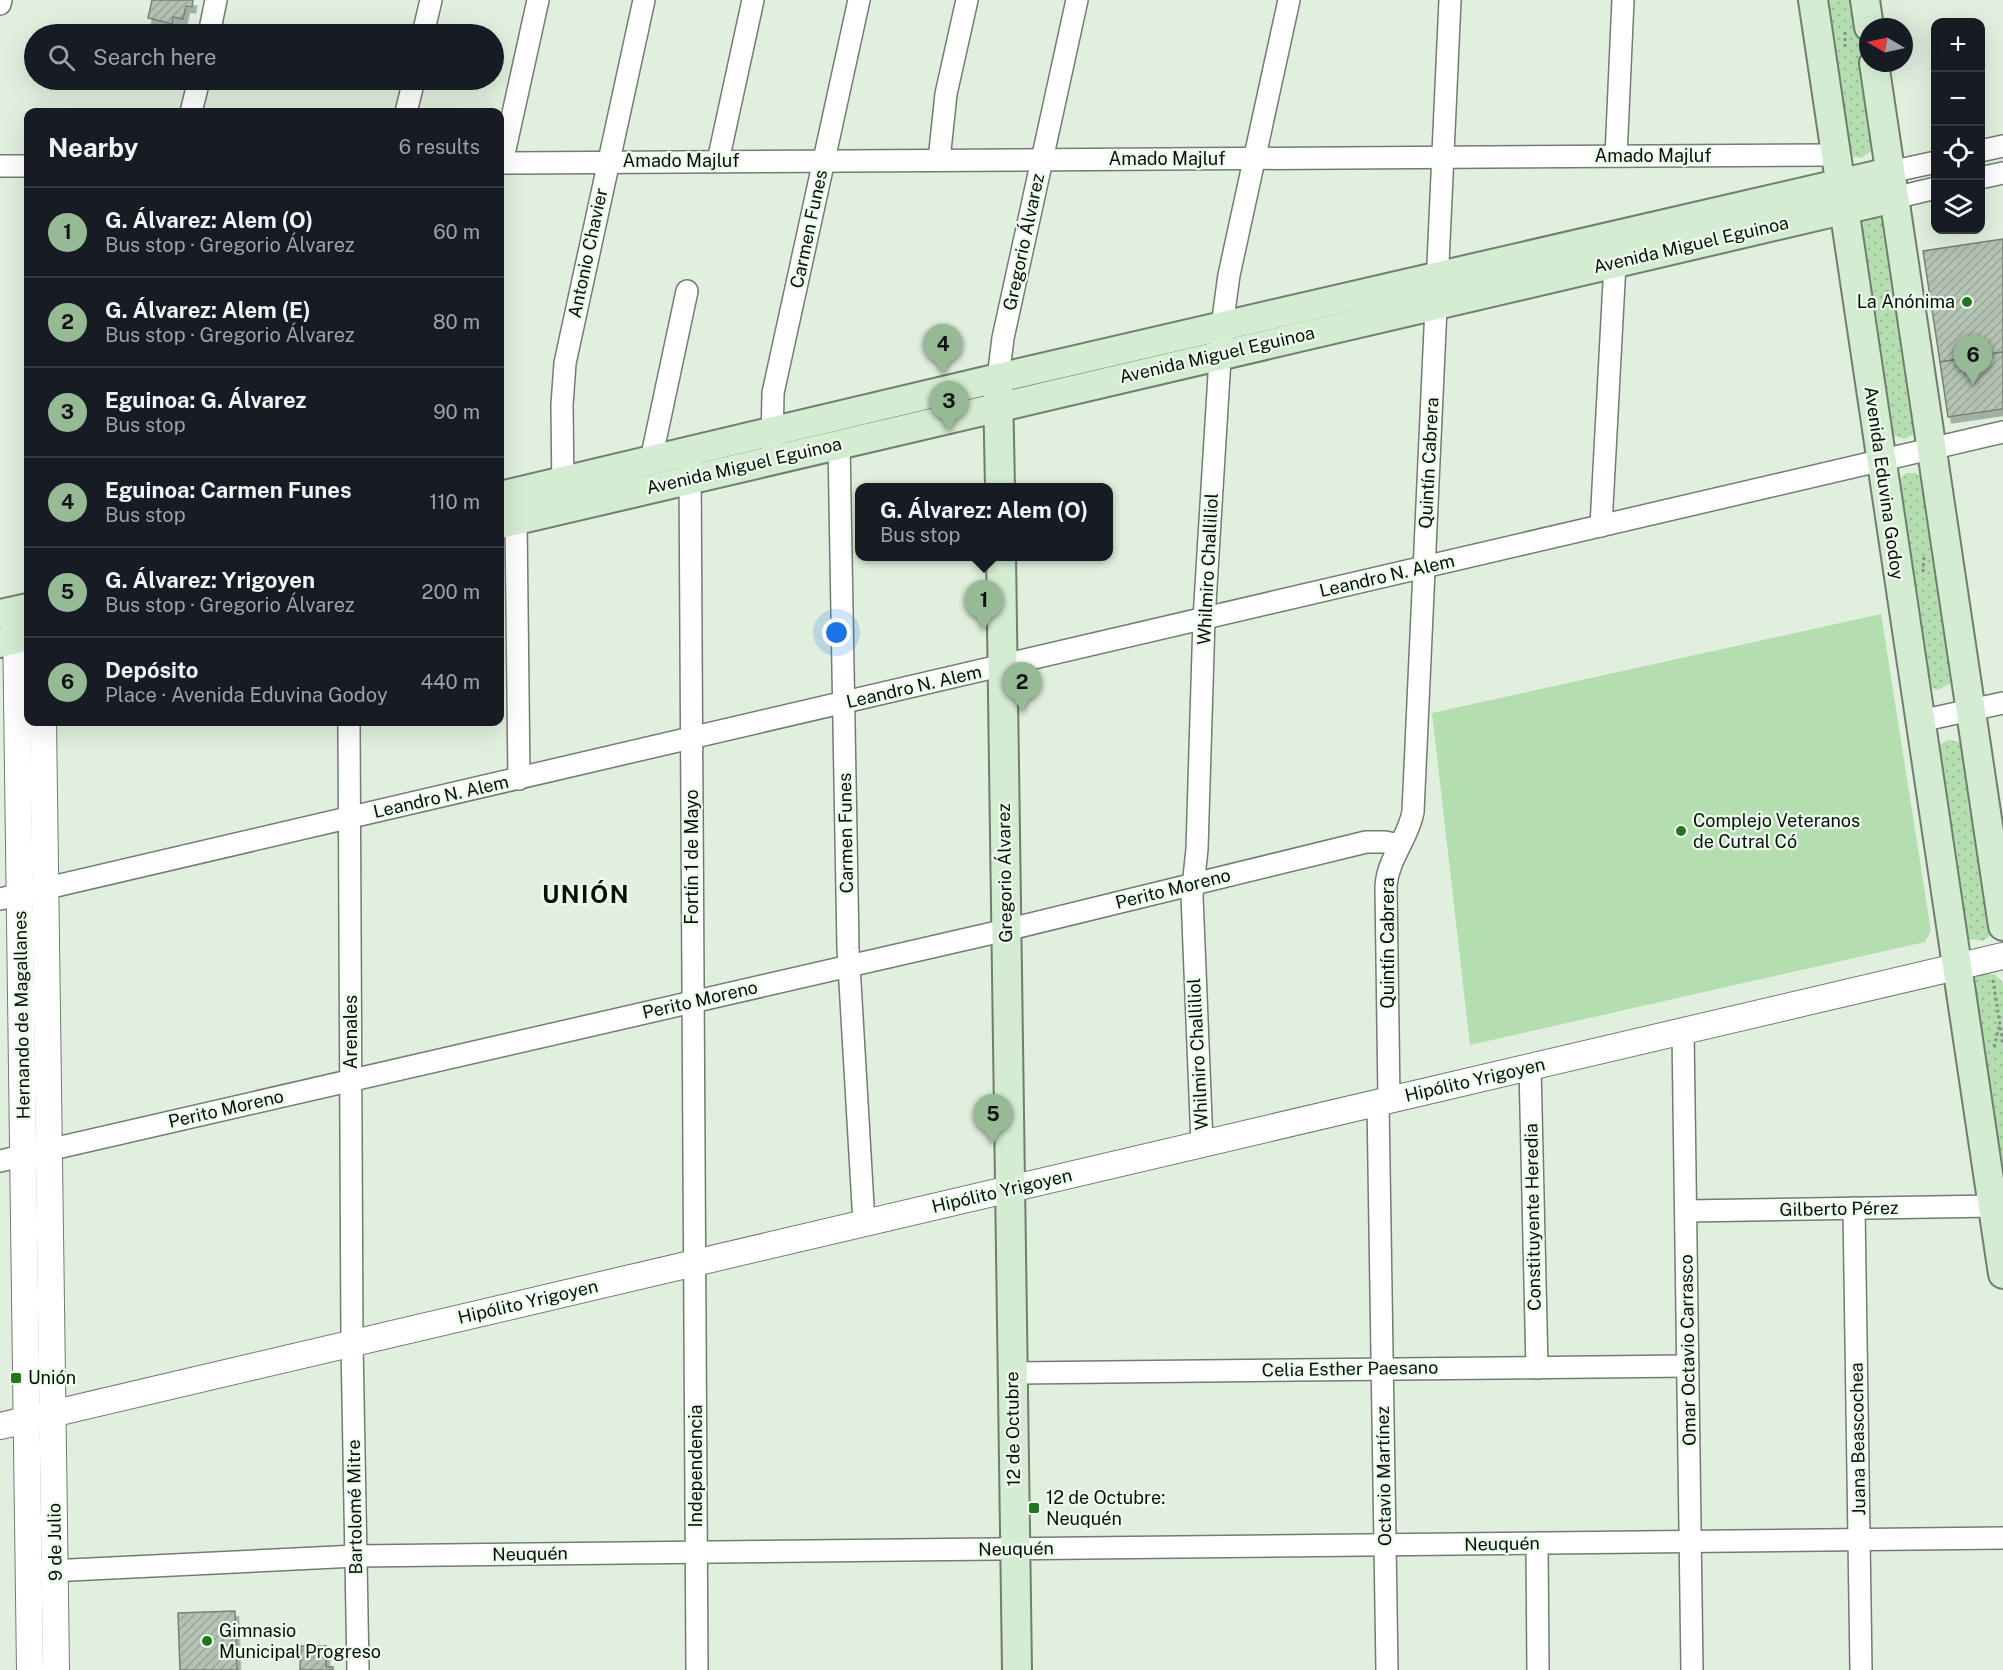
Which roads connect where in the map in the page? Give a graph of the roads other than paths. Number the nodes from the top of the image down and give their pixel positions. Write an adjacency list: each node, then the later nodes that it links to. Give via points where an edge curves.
1 (216, 0): 15 (street)
2 (431, 0): 16 (street)
3 (538, 0): 23 (street)
4 (644, 0): 33 (street, Antonio Chavier)
5 (753, 0): 31 (street)
6 (859, 0): 32 (street, Carmen Funes)
7 (967, 0): 30 (street, via 946,94)
8 (1077, 0): 29 (street, Gregorio Álvarez)
9 (1289, 0): 28 (street, Whilmiro Challiliol)
10 (1450, 0): 27 (street, Quintín Cabrera)
11 (1623, 0): 26 (street)
12 (1813, 0): 25 (main road, Avenida Eduvina Godoy)
13 (1865, 0): 14 (main road)
14 (1868, 18)
15 (210, 24)
16 (425, 24)
17 (1875, 72): 40 (main road)
18 (196, 90): 20 (street)
19 (412, 90): 21 (street)
20 (192, 108)
21 (407, 108)
22 (2003, 146): 24 (street)
23 (504, 150)
24 (1985, 150)
25 (1835, 155): 26 (street, Amado Majluf); 42 (main road, Avenida Eduvina Godoy)
26 (1616, 156): 27 (street, Amado Majluf)
27 (1443, 157): 28 (street, Amado Majluf); 44 (street, Quintín Cabrera)
28 (1255, 158): 29 (street, Amado Majluf); 46 (street, Whilmiro Challiliol)
29 (1042, 159): 30 (street, Amado Majluf); 48 (street, Gregorio Álvarez)
30 (939, 160): 32 (street, Amado Majluf)
31 (718, 161): 32 (street, Amado Majluf); 33 (street, Amado Majluf)
32 (824, 161): 52 (street, Carmen Funes, via 773,393)
33 (608, 162): 34 (street, Amado Majluf); 58 (street, Antonio Chavier, via 565,363)
34 (504, 163)
35 (1931, 164): 40 (street, Avenida Miguel Eguinoa)
36 (0, 166): 37 (street)
37 (24, 166)
38 (2003, 173): 39 (street)
39 (1985, 177)
40 (1892, 185): 41 (street, Avenida Miguel Eguinoa); 42 (main road, Avenida Miguel Eguinoa); 53 (main road)
41 (1931, 188)
42 (1842, 197): 43 (main road, Avenida Miguel Eguinoa); 44 (main road, Avenida Miguel Eguinoa); 56 (main road, Avenida Eduvina Godoy)
43 (1615, 263): 44 (main road, Avenida Miguel Eguinoa); 63 (street)
44 (1437, 290): 46 (main road, Avenida Miguel Eguinoa); 47 (main road, Avenida Miguel Eguinoa); 65 (street, Quintín Cabrera)
45 (687, 291): 55 (street)
46 (1222, 326): 47 (street, Whilmiro Challiliol); 48 (main road, Avenida Miguel Eguinoa)
47 (1220, 354): 49 (main road, Avenida Miguel Eguinoa); 67 (street, Whilmiro Challiliol)
48 (998, 378): 49 (main road, Gregorio Álvarez); 52 (main road, Avenida Miguel Eguinoa)
49 (999, 405): 51 (main road, Avenida Miguel Eguinoa); 59 (main road, Gregorio Álvarez)
50 (2003, 432): 53 (street, Leandro N. Alem)
51 (839, 444): 52 (main road, Avenida Miguel Eguinoa); 70 (street, Carmen Funes)
52 (772, 445): 54 (main road, Avenida Miguel Eguinoa); 57 (main road, Avenida Miguel Eguinoa)
53 (1932, 449): 56 (street, Leandro N. Alem); 72 (main road)
54 (690, 451): 55 (main road, Avenida Miguel Eguinoa); 57 (street, Fortín 1 de Mayo)
55 (651, 460): 58 (main road, Avenida Miguel Eguinoa)
56 (1881, 461): 63 (street, Leandro N. Alem); 73 (main road, Avenida Eduvina Godoy)
57 (689, 479): 61 (main road, Avenida Miguel Eguinoa); 76 (street, Fortín 1 de Mayo)
58 (563, 481): 60 (main road, Avenida Miguel Eguinoa); 61 (street, Antonio Chavier)
59 (1000, 483)
60 (504, 495)
61 (564, 509): 62 (main road, Avenida Miguel Eguinoa)
62 (508, 522): 77 (street)
63 (1601, 526): 65 (street, Leandro N. Alem)
64 (1001, 561): 69 (main road, Gregorio Álvarez)
65 (1424, 568): 67 (street, Leandro N. Alem); 79 (street, Quintín Cabrera, via 1413,812)
66 (15, 611): 68 (street, Hernando de Magallanes)
67 (1204, 619): 69 (street, Leandro N. Alem); 80 (street, Whilmiro Challiliol)
68 (15, 639): 82 (street, Hernando de Magallanes)
69 (1002, 666): 70 (street, Leandro N. Alem); 84 (main road, Gregorio Álvarez)
70 (844, 703): 76 (street, Leandro N. Alem); 86 (street, Carmen Funes)
71 (2003, 703): 72 (street)
72 (1971, 710): 73 (street); 83 (main road)
73 (1920, 721): 87 (main road, Avenida Eduvina Godoy)
74 (43, 726): 81 (street, Hernando de Magallanes)
75 (349, 726): 78 (street, Arenales)
76 (691, 739): 77 (street, Leandro N. Alem); 88 (street, Fortín 1 de Mayo)
77 (519, 779): 78 (street, Leandro N. Alem)
78 (350, 818): 81 (street, Leandro N. Alem); 91 (street, Arenales)
79 (1400, 845): 80 (street, Perito Moreno, via 1366,842); 92 (street, Quintín Cabrera, via 1387,872 1386,886)
80 (1194, 884): 84 (street, Perito Moreno); 93 (street, Whilmiro Challiliol)
81 (45, 888): 82 (street, Leandro N. Alem); 94 (street, Hernando de Magallanes)
82 (10, 896): 95 (street, Hernando de Magallanes)
83 (2003, 926)
84 (1006, 930): 86 (street, Perito Moreno); 96 (main road, Gregorio Álvarez)
85 (1997, 964): 87 (street, Hipólito Yrigoyen)
86 (849, 966): 88 (street, Perito Moreno); 100 (street, Carmen Funes)
87 (1956, 967): 89 (street, Hipólito Yrigoyen); 97 (main road, Avenida Eduvina Godoy)
88 (693, 1002): 91 (street, Perito Moreno); 101 (street, Fortín 1 de Mayo)
89 (1683, 1031): 90 (street, Hipólito Yrigoyen); 99 (street, Omar Octavio Carrasco)
90 (1530, 1067): 92 (street, Hipólito Yrigoyen); 105 (street, Constituyente Heredia)
91 (351, 1080): 94 (street, Perito Moreno); 103 (street, Arenales)
92 (1383, 1101): 93 (street, Hipólito Yrigoyen); 106 (street, Octavio Martínez)
93 (1202, 1144): 96 (street, Hipólito Yrigoyen)
94 (49, 1149): 95 (street, Perito Moreno); 108 (street, Hernando de Magallanes)
95 (12, 1158): 109 (street, Hernando de Magallanes)
96 (1010, 1189): 100 (street, Hipólito Yrigoyen); 107 (main road, 12 de Octubre)
97 (1995, 1189): 98 (street, Gilberto Pérez); 102 (main road, Avenida Eduvina Godoy)
98 (1854, 1209): 99 (street, Gilberto Pérez); 112 (street, Juana Beascochea)
99 (1686, 1211): 104 (street, Omar Octavio Carrasco)
100 (864, 1223): 101 (street, Hipólito Yrigoyen)
101 (694, 1263): 103 (street, Hipólito Yrigoyen); 117 (street, Independencia)
102 (2003, 1274)
103 (352, 1343): 108 (street, Hipólito Yrigoyen); 118 (street, Bartolomé Mitre)
104 (1688, 1366): 105 (street, Celia Esther Paesano); 113 (street, Omar Octavio Carrasco)
105 (1537, 1368): 106 (street, Celia Esther Paesano)
106 (1382, 1369): 107 (street, Celia Esther Paesano); 115 (street, Octavio Martínez)
107 (1012, 1373): 116 (main road, 12 de Octubre)
108 (53, 1414): 109 (street, Hipólito Yrigoyen); 119 (street, 9 de Julio)
109 (27, 1420): 110 (street, Hipólito Yrigoyen); 120 (street, 9 de Julio)
110 (0, 1426)
111 (2003, 1538): 112 (street, Neuquén)
112 (1859, 1540): 113 (street, Neuquén); 129 (street, Juana Beascochea)
113 (1690, 1542): 114 (street, Neuquén); 128 (street, Omar Octavio Carrasco)
114 (1537, 1543): 115 (street, Neuquén); 127 (street)
115 (1385, 1545): 116 (street, Neuquén); 126 (street, Octavio Martínez)
116 (1015, 1549): 117 (street, Neuquén); 125 (main road, 12 de Octubre)
117 (696, 1552): 118 (street, Neuquén); 124 (street, Independencia)
118 (356, 1556): 119 (street, Neuquén); 123 (street, Bartolomé Mitre)
119 (55, 1571): 120 (street, Neuquén); 122 (street, 9 de Julio)
120 (29, 1572): 121 (street, 9 de Julio)
121 (30, 1670)
122 (56, 1670)
123 (358, 1670)
124 (697, 1670)
125 (1017, 1670)
126 (1387, 1670)
127 (1538, 1670)
128 (1692, 1670)
129 (1861, 1670)

